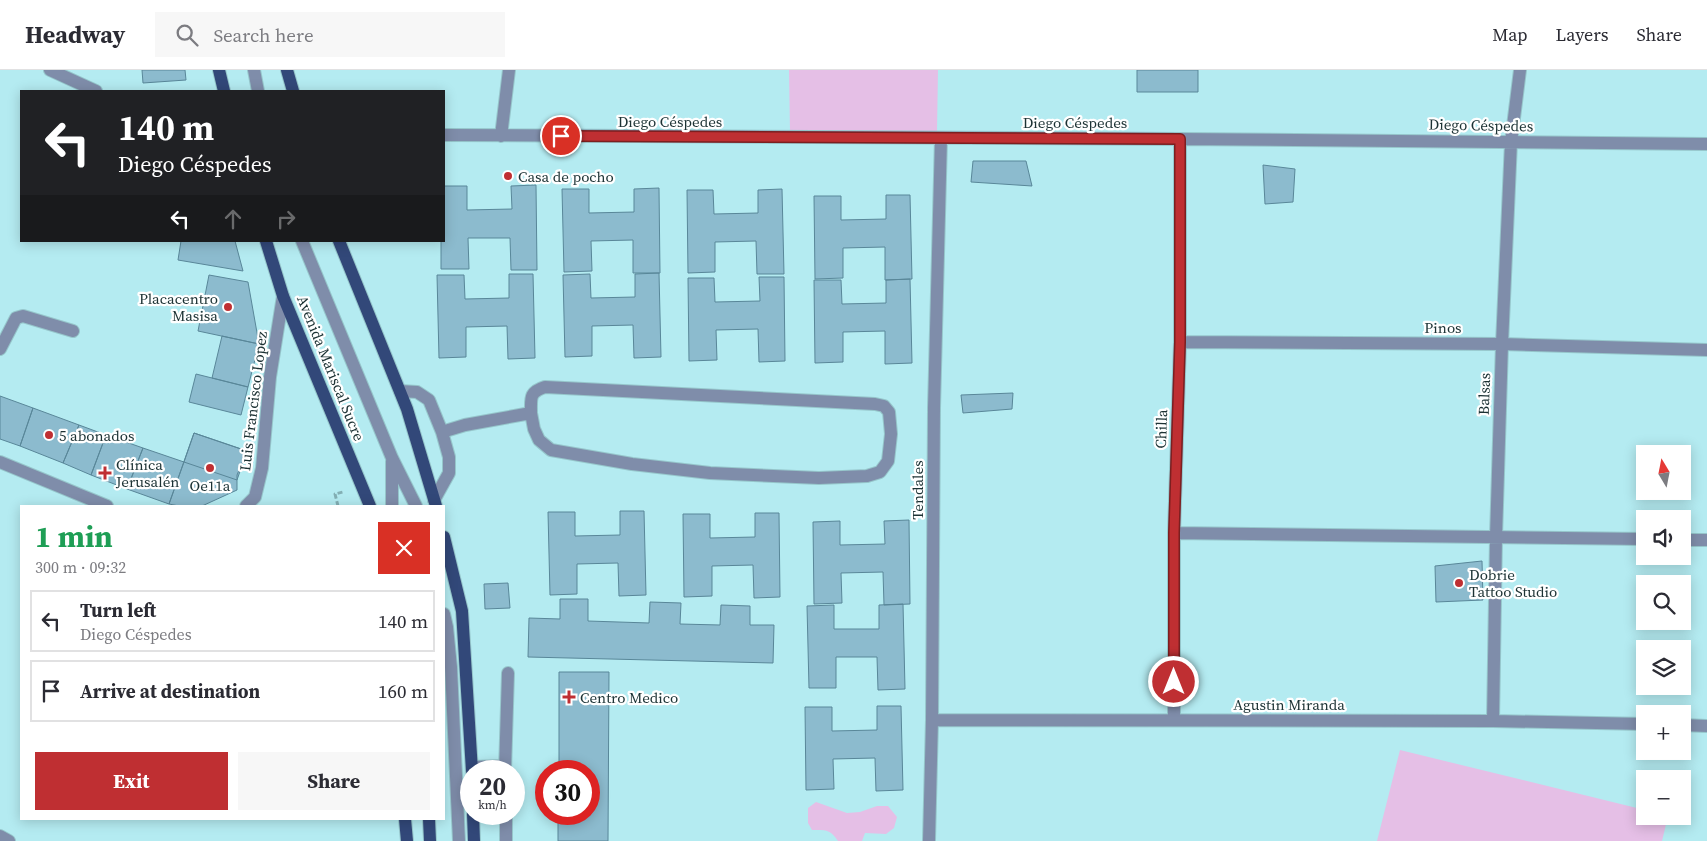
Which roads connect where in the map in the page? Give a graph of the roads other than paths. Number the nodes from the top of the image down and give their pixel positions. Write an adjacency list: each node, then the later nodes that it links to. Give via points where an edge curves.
1 (50, 70): 7 (street)
2 (219, 70): 8 (main road)
3 (254, 70): 9 (street)
4 (287, 70): 10 (main road)
5 (509, 70): 12 (street)
6 (1520, 70): 15 (street, Balsas)
7 (94, 90)
8 (224, 90)
9 (258, 90)
10 (293, 90)
11 (445, 135): 12 (street, Diego Céspedes)
12 (502, 136): 13 (street, Diego Céspedes)
13 (941, 138): 14 (street, Diego Céspedes); 46 (street, Tendales, via 934,408)
14 (1180, 139): 15 (street, Diego Céspedes); 22 (street, Chilla)
15 (1511, 142): 16 (street, Diego Céspedes); 23 (street, Balsas)
16 (1707, 144)
17 (266, 242): 20 (main road, Avenida Mariscal Sucre)
18 (302, 242): 29 (street)
19 (339, 242): 26 (main road)
20 (283, 296): 33 (street, Luis Francisco Lopez, via 270,377 262,468 254,497); 34 (main road, Avenida Mariscal Sucre)
21 (73, 331): 24 (street, via 22,316 16,318)
22 (1180, 342): 23 (street, Pinos); 37 (street, Chilla)
23 (1502, 344): 25 (street, Pinos); 38 (street, Balsas)
24 (0, 349)
25 (1707, 350)
26 (400, 391): 28 (street, via 417,392 429,400); 31 (main road)
27 (531, 413): 27 (street, via 539,440 551,450 710,473 820,478 867,476 880,472 888,461 891,434 890,412 875,404 545,387 536,390 532,396); 28 (street)
28 (442, 432): 31 (street, via 449,456 449,473)
29 (392, 458): 35 (street); 36 (street)
30 (0, 462): 32 (street)
31 (435, 503)
32 (105, 505)
33 (247, 505)
34 (370, 505)
35 (392, 505)
36 (416, 505)
37 (1174, 533): 38 (street); 47 (street, Chilla)
38 (1496, 537): 39 (street); 48 (street, Balsas)
39 (1636, 539)
40 (1691, 540): 41 (street)
41 (1707, 540)
42 (445, 541): 43 (main road)
43 (462, 611): 44 (street); 52 (main road)
44 (446, 628): 63 (street, via 451,667)
45 (508, 673): 53 (street)
46 (932, 720): 47 (street, Agustin Miranda); 59 (street, Tendales)
47 (1174, 720): 48 (street, Agustin Miranda)
48 (1493, 721): 49 (street, Agustin Miranda)
49 (1636, 724)
50 (1691, 725): 51 (street)
51 (1707, 726)
52 (471, 760)
53 (505, 760)
54 (405, 820): 61 (main road)
55 (429, 820): 62 (main road)
56 (473, 825): 64 (main road)
57 (506, 825): 65 (street)
58 (0, 836): 60 (street)
59 (931, 840)
60 (9, 841)
61 (406, 841)
62 (430, 841)
63 (459, 841)
64 (474, 841)
65 (506, 841)

